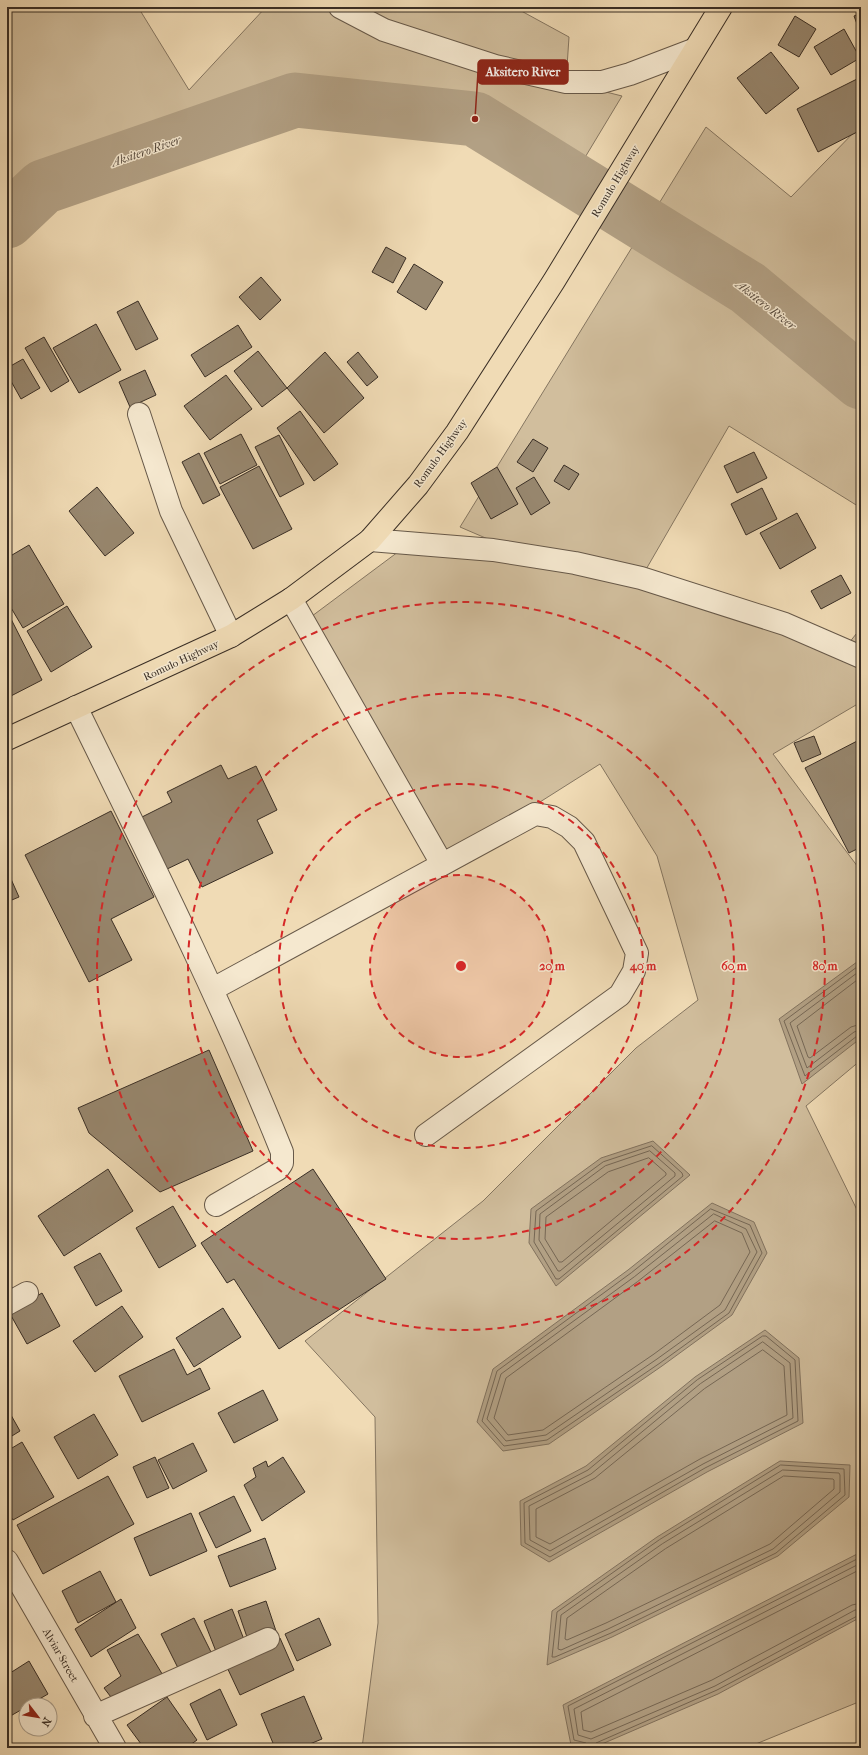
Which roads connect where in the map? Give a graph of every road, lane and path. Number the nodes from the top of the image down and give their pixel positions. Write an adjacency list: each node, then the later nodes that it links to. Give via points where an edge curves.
1 (340, 7): 3 (street, via 384,30 495,66 566,82 602,82)
2 (720, 7): 3 (highway, Romulo Highway)
3 (693, 50): 5 (highway, Romulo Highway, via 554,281 457,432 418,485)
4 (139, 414): 7 (street, via 171,511)
5 (370, 540): 6 (highway, Romulo Highway); 8 (street, via 493,550 574,563 641,578 785,624)
6 (291, 599): 7 (highway, Romulo Highway); 11 (street)
7 (231, 636): 9 (highway, Romulo Highway)
8 (861, 656)
9 (76, 707): 10 (highway, Romulo Highway); 12 (street)
10 (7, 739)
11 (442, 864): 12 (street); 13 (street, via 535,814 552,817 569,827 584,842 637,953 634,971 620,995)
12 (213, 989): 14 (street, via 282,1152 282,1163 278,1169)
13 (426, 1135)
14 (216, 1205)
15 (27, 1293): 16 (street)
16 (7, 1304)
17 (7, 1561): 19 (street, Alviar Street)
18 (268, 1639): 19 (street)
19 (95, 1716): 20 (street, Alviar Street)
20 (115, 1748)

